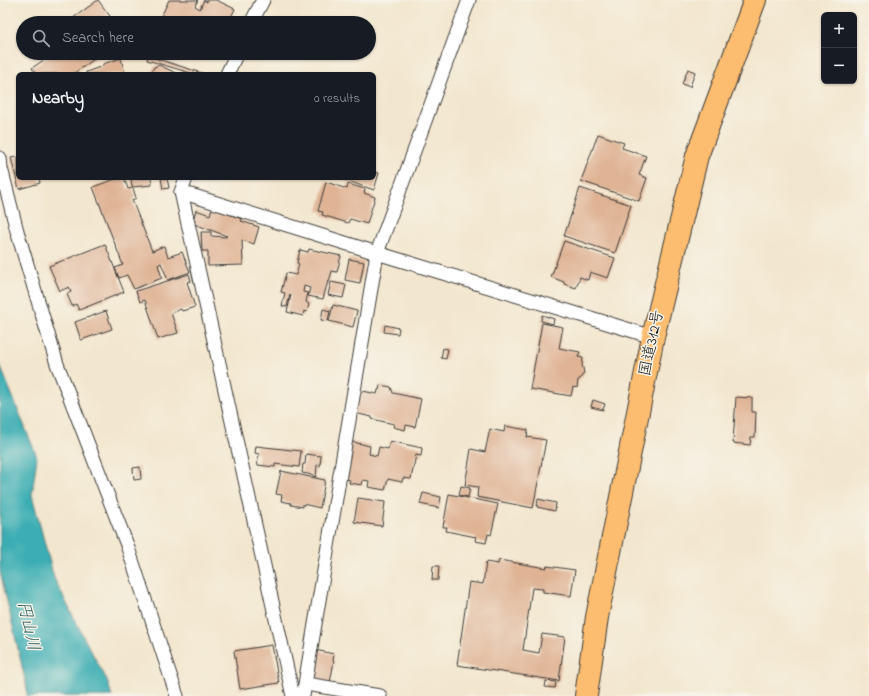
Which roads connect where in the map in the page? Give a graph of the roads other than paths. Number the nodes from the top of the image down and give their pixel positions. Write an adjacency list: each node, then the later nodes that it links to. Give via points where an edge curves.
1 (263, 0): 4 (street)
2 (469, 0): 10 (street)
3 (755, 0): 11 (highway, 国道312号, via 697,156)
4 (255, 16)
5 (233, 60): 6 (street)
6 (227, 72)
7 (0, 158): 13 (street, via 17,231 57,364 127,545)
8 (185, 180): 9 (street)
9 (182, 192): 10 (street); 14 (street)
10 (377, 253): 11 (street); 12 (street)
11 (653, 336): 16 (highway, 国道312号, via 597,617)
12 (304, 690): 15 (street)
13 (177, 696)
14 (293, 696)
15 (380, 696)
16 (586, 696)

